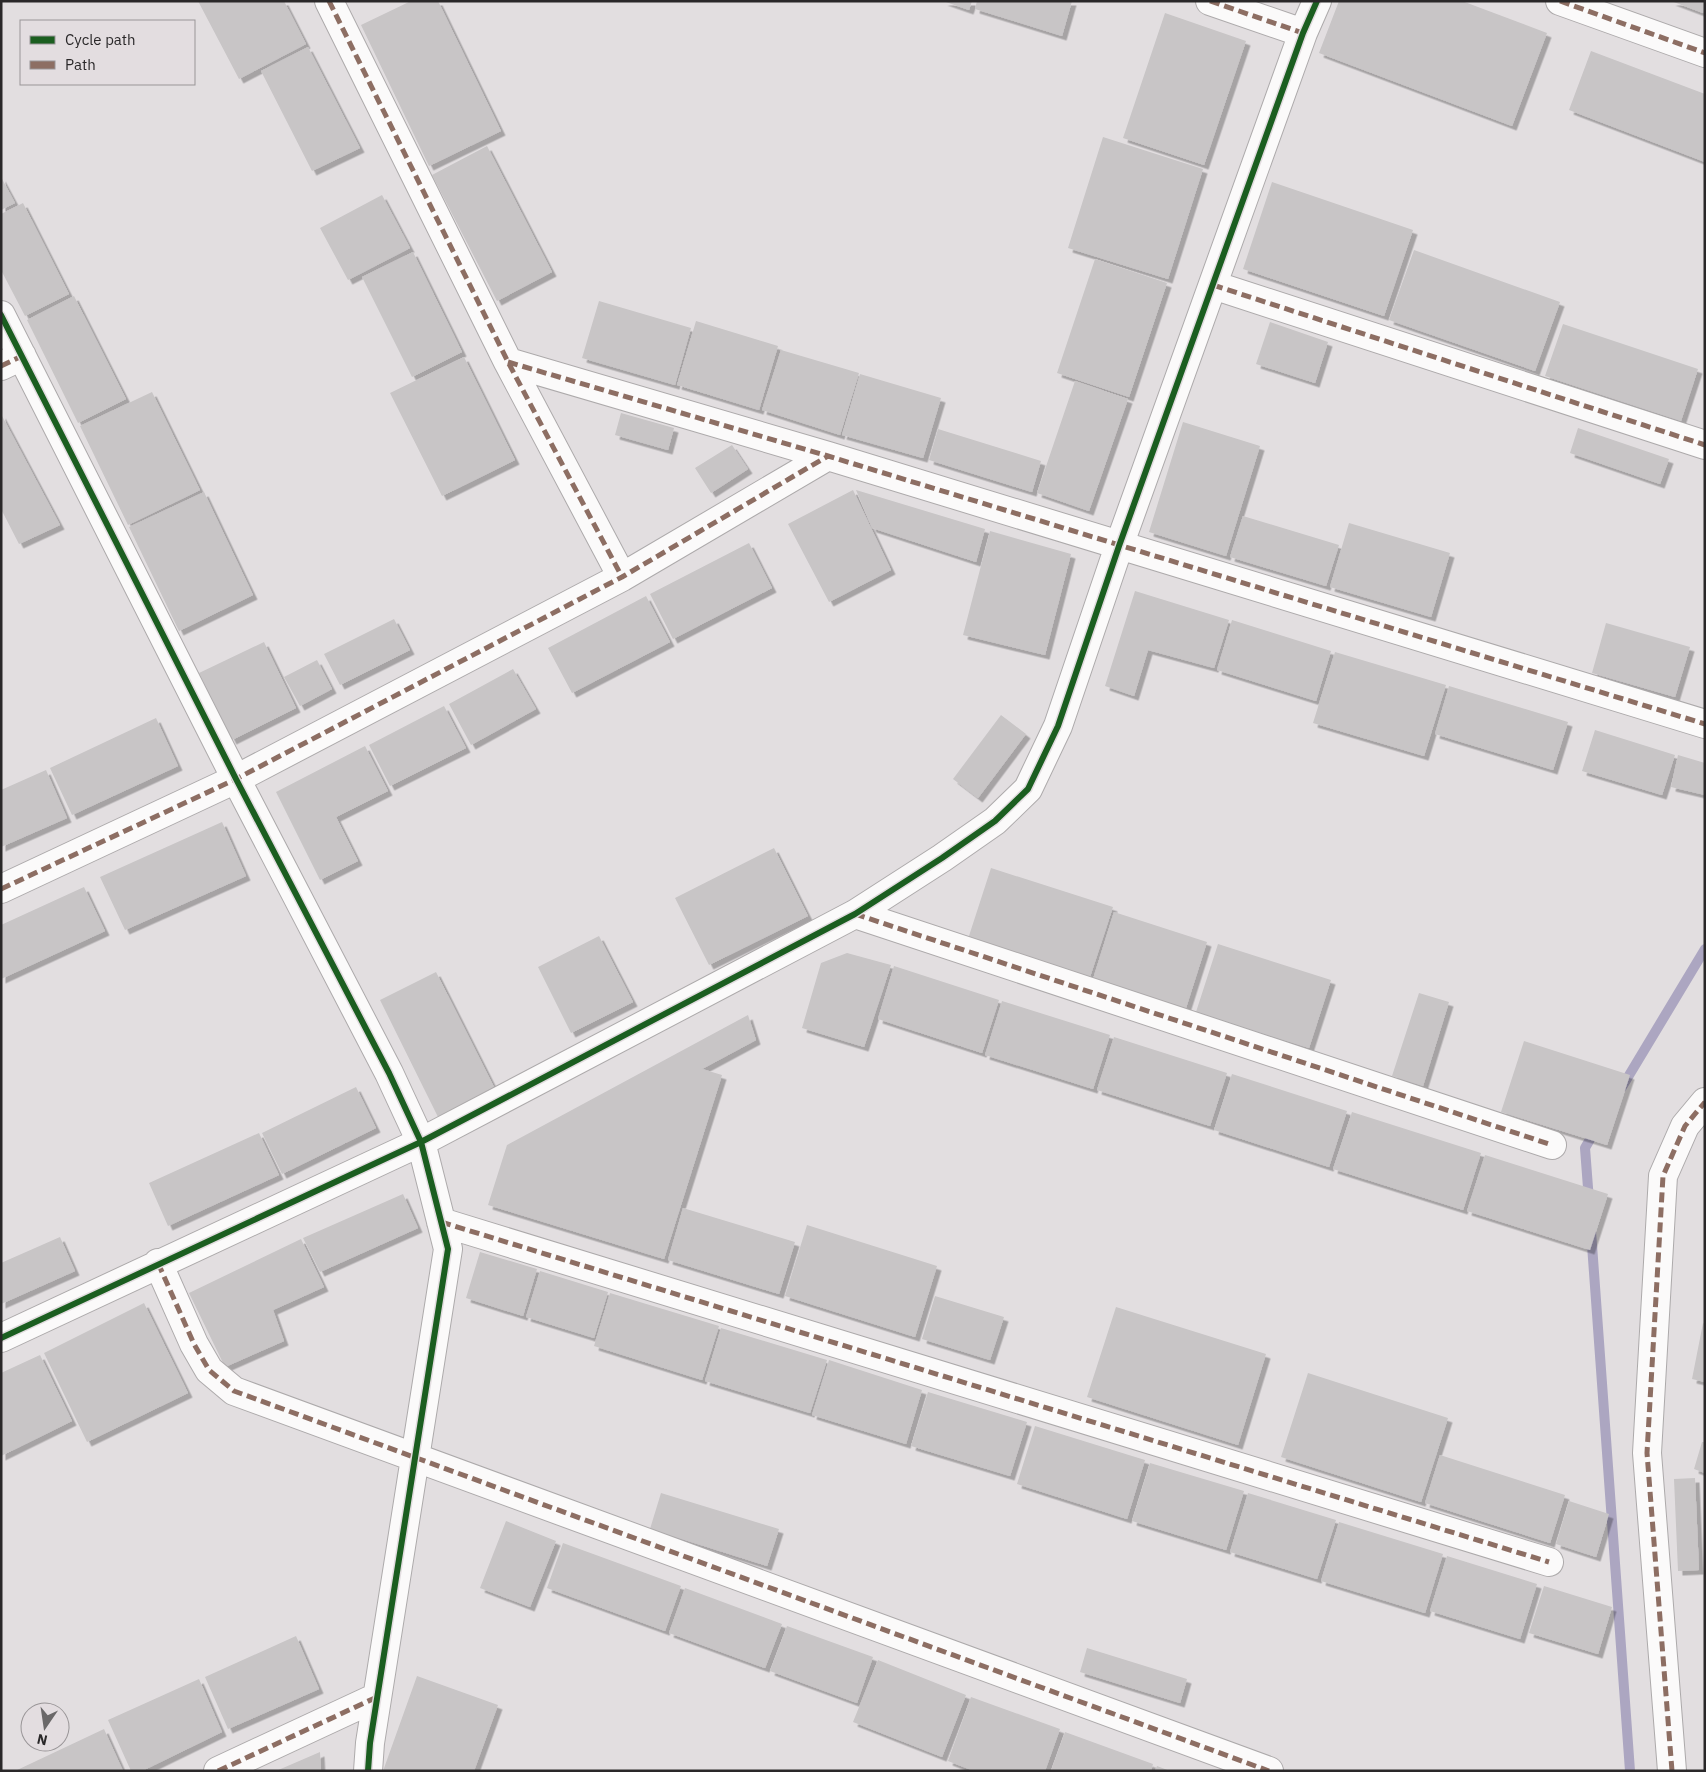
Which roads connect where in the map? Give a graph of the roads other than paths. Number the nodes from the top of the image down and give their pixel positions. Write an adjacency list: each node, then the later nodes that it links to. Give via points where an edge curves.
1 (329, 1): 10 (street)
2 (1210, 1): 5 (street)
3 (1317, 1): 5 (street)
4 (1560, 1): 6 (street)
5 (1303, 33): 7 (street)
6 (1705, 54)
7 (1213, 285): 11 (street); 13 (street)
8 (1, 315): 9 (street)
9 (12, 361): 16 (street)
10 (508, 362): 12 (street); 14 (street)
11 (1705, 445)
12 (828, 456): 13 (street); 14 (street)
13 (1119, 546): 15 (street); 18 (street, via 1058,726 1028,789 995,821)
14 (622, 577): 16 (street)
15 (1705, 724)
16 (236, 779): 17 (street); 20 (street, via 389,1073)
17 (1, 889)
18 (855, 914): 20 (street); 21 (street)
19 (1705, 1102): 31 (street, via 1685,1126 1663,1176 1646,1453)
20 (421, 1142): 22 (street); 23 (street)
21 (1552, 1145)
22 (441, 1222): 25 (street, via 448,1249); 26 (street)
23 (158, 1263): 24 (street); 25 (street, via 205,1364 234,1391)
24 (1, 1338)
25 (415, 1459): 27 (street); 30 (street)
26 (1550, 1562)
27 (377, 1697): 28 (street); 29 (street)
28 (218, 1771)
29 (368, 1771)
30 (1269, 1771)
31 (1672, 1771)

